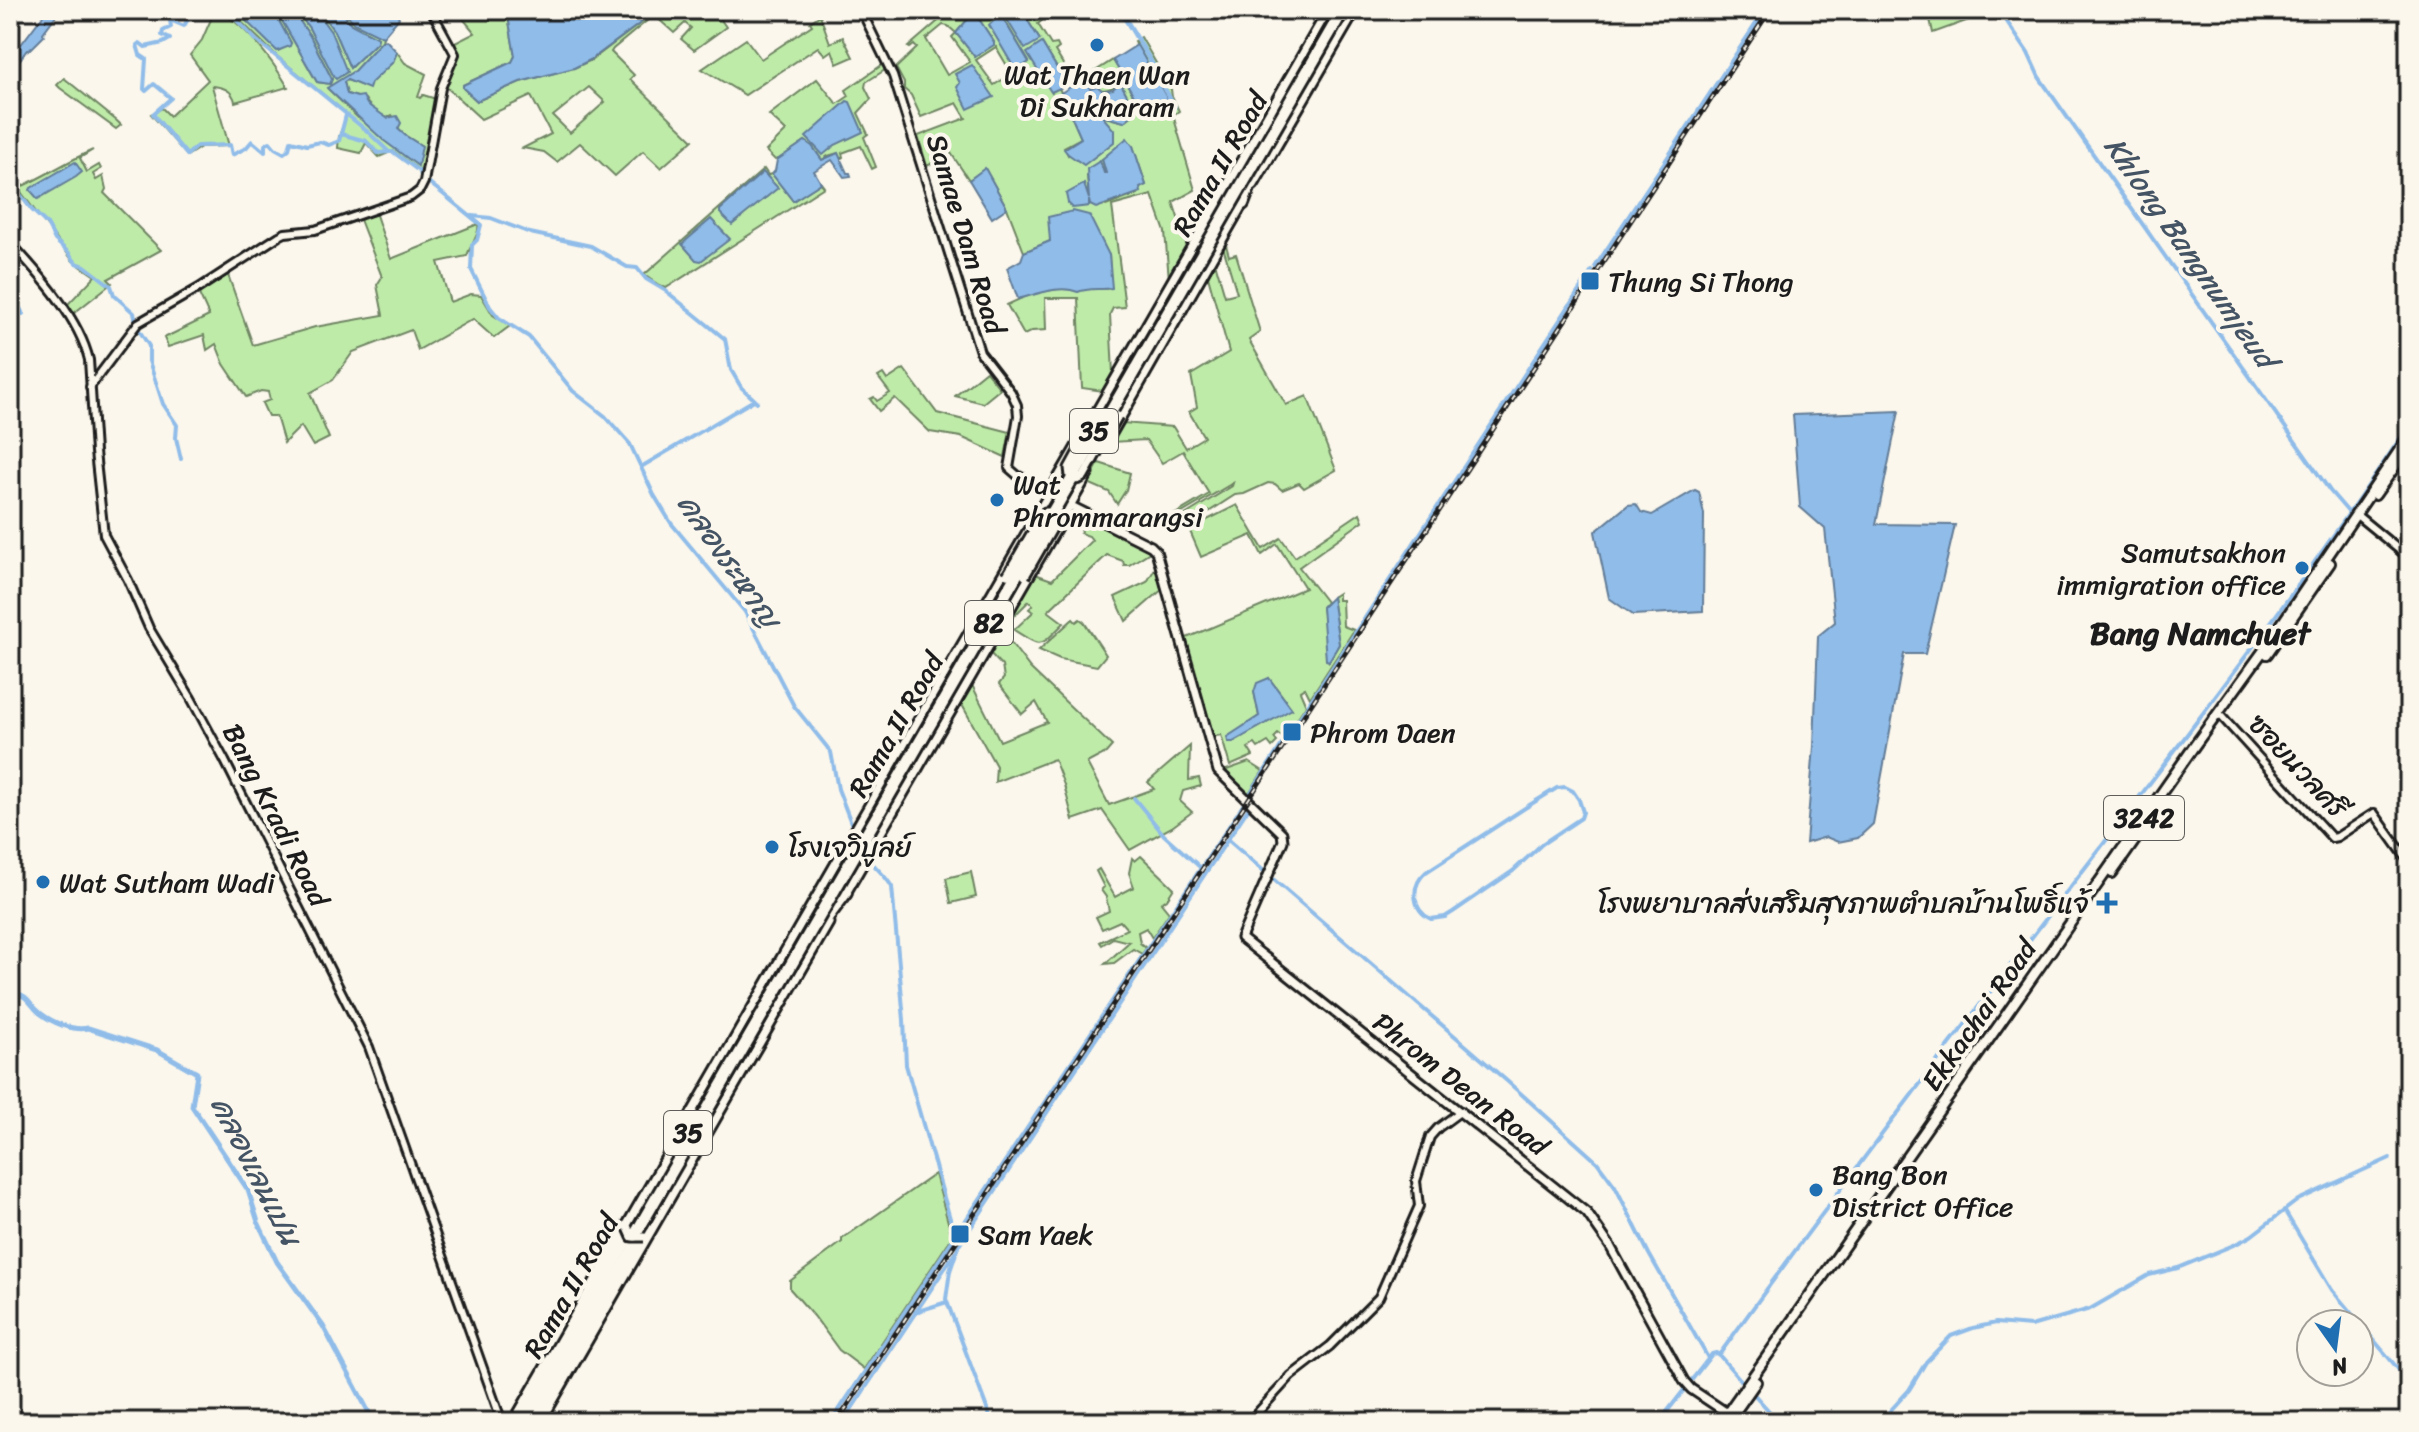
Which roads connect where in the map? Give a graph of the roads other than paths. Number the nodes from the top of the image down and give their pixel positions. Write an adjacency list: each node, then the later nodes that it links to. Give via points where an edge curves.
1 (431, 10): 12 (street, via 455,54 441,88 420,190 315,230 283,234 137,324)
2 (861, 10): 15 (street, Samae Dam Road, via 893,76 980,352 1016,401 1009,468)
3 (1328, 10): 7 (main road, Rama II Road / 35)
4 (1341, 10): 6 (highway, Rama II Road / 35); 32 (highway, 82, bridge)
5 (1356, 10): 8 (main road, Rama II Road / 35)
6 (1251, 167): 7 (highway); 8 (highway); 23 (highway, Rama II Road / 35)
7 (1224, 192): 10 (main road, Rama II Road / 35)
8 (1243, 204): 11 (main road, Rama II Road / 35)
9 (10, 242): 12 (street, Bang Kradi Road, via 46,282 80,337 88,356)
10 (1137, 343): 11 (main road, bridge, via 1069,468 1074,479 1084,476); 15 (main road, Rama II Road / 35)
11 (1163, 346): 16 (main road, Rama II Road / 35)
12 (90, 387): 34 (street, Bang Kradi Road, via 104,535 366,1040)
13 (2409, 436): 17 (main road, Ekkachai Road / 3242)
14 (2409, 447): 17 (main road, Ekkachai Road / 3242)
15 (1050, 492): 19 (main road, Rama II Road / 35)
16 (1069, 505): 21 (main road, Rama II Road / 35); 28 (main road, Phrom Dean Road, via 1156,551 1218,771 1283,836 1241,938)
17 (2355, 520): 18 (street); 20 (main road, Ekkachai Road / 3242)
18 (2409, 558)
19 (974, 624): 21 (main road, bridge, via 1042,515 1052,512 1056,522); 23 (main road, Rama II Road / 35)
20 (2279, 633): 22 (main road, Ekkachai Road / 3242); 27 (main road, Ekkachai Road / 3242)
21 (993, 637): 23 (main road, Rama II Road / 35)
22 (2221, 716): 24 (street, ซอยนวลศรี, via 2332,838 2374,813); 27 (main road, Ekkachai Road / 3242)
23 (860, 845): 25 (main road, Rama II Road / 35); 26 (highway, Rama II Road / 35); 29 (highway, Rama II Road / 35)
24 (2409, 862)
25 (846, 893): 26 (highway); 29 (main road, Rama II Road / 35)
26 (807, 945): 29 (highway, Rama II Road / 35)
27 (2008, 1017): 33 (main road, Ekkachai Road / 3242)
28 (1461, 1111): 33 (main road, Phrom Dean Road, via 1592,1218 1687,1384); 39 (street, via 1430,1137 1416,1181 1419,1206 1379,1297 1291,1376)
29 (703, 1117): 30 (highway); 31 (highway); 35 (main road, Rama II Road / 35); 36 (highway, Rama II Road / 35); 37 (highway, Rama II Road / 35); 38 (main road, Rama II Road / 35)
30 (679, 1138): 31 (main road, bridge, via 628,1228 632,1237 644,1237)
31 (694, 1148)
32 (633, 1234): 36 (highway); 37 (highway)
33 (1732, 1419): 40 (main road, Ekkachai Road / 3242)
34 (502, 1422)
35 (513, 1422)
36 (521, 1422)
37 (530, 1422)
38 (541, 1422)
39 (1249, 1422)
40 (1721, 1422)

